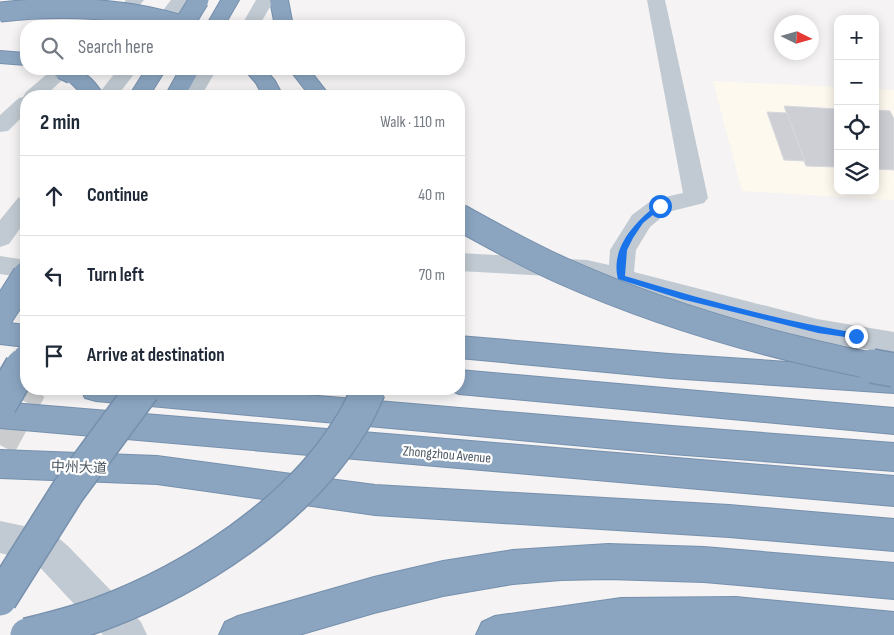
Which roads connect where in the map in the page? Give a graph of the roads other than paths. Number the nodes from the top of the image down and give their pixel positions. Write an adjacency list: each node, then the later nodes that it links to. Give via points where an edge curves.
1 (121, 0): 11 (highway, bridge)
2 (135, 0): 12 (street)
3 (180, 0): 13 (street)
4 (199, 0): 15 (highway, bridge)
5 (230, 0): 16 (highway)
6 (245, 0): 17 (street)
7 (266, 0): 18 (street)
8 (278, 0): 19 (highway)
9 (656, 0): 50 (street, via 696,198 660,206 641,221 623,250)
10 (0, 12): 14 (highway, bridge, via 61,7 99,9)
11 (50, 20)
12 (118, 20)
13 (165, 20)
14 (166, 20)
15 (187, 20)
16 (218, 20)
17 (233, 20)
18 (254, 20)
19 (283, 20)
20 (0, 56): 21 (highway)
21 (20, 58)
22 (56, 75): 32 (street)
23 (72, 75): 33 (highway, bridge)
24 (123, 75): 34 (street)
25 (152, 75): 35 (highway)
26 (187, 75): 36 (highway)
27 (203, 75): 37 (street)
28 (223, 75): 38 (street)
29 (260, 75): 39 (highway)
30 (295, 75): 40 (highway)
31 (304, 75): 41 (highway)
32 (40, 90)
33 (89, 90)
34 (112, 90)
35 (143, 90)
36 (178, 90)
37 (195, 90)
38 (215, 90)
39 (270, 90)
40 (299, 90)
41 (315, 90)
42 (20, 108): 43 (street)
43 (0, 126)
44 (20, 211): 46 (street)
45 (465, 221): 58 (highway, bridge, via 492,237 612,293 750,338 832,359)
46 (0, 238)
47 (465, 262): 50 (street, via 587,269)
48 (0, 265): 49 (street)
49 (20, 276)
50 (621, 277): 55 (street, via 681,296 818,330)
51 (20, 279): 52 (highway, bridge)
52 (0, 316)
53 (0, 333): 54 (highway)
54 (20, 335)
55 (894, 343)
56 (465, 348): 60 (highway, via 669,366)
57 (20, 369): 66 (highway, bridge)
58 (894, 370)
59 (0, 380): 61 (highway)
60 (894, 381)
61 (20, 382)
62 (465, 383): 68 (highway)
63 (139, 395): 75 (highway, bridge, via 68,491)
64 (164, 395): 69 (highway)
65 (366, 395): 77 (highway, bridge, via 349,429 316,470 269,517 216,556 156,590 108,611)
66 (0, 404)
67 (0, 415): 71 (highway, Zhongzhou Avenue)
68 (894, 422)
69 (894, 457)
70 (0, 464): 72 (highway, 中州大道, via 157,470 375,500 729,521)
71 (894, 490)
72 (894, 535)
73 (0, 537): 78 (street, via 42,547 50,553)
74 (894, 581): 79 (highway, via 723,565 619,561 514,567 388,591)
75 (0, 599)
76 (894, 631): 80 (highway, via 736,616 621,617)
77 (27, 635)
78 (128, 635)
79 (238, 635)
80 (495, 635)

